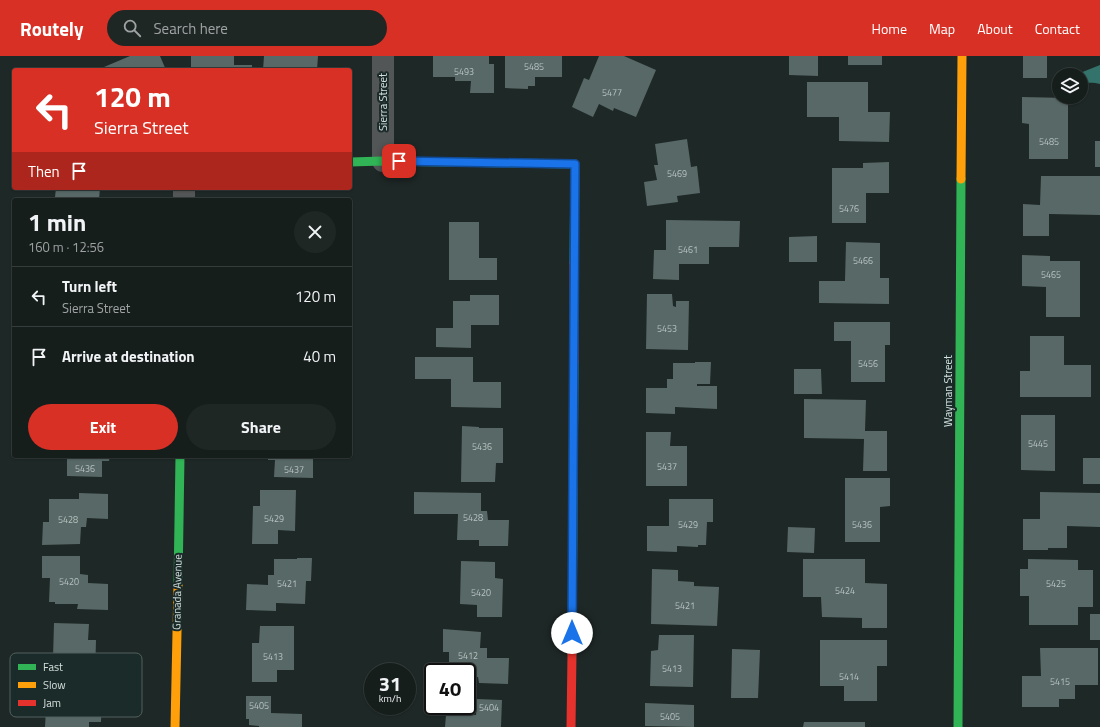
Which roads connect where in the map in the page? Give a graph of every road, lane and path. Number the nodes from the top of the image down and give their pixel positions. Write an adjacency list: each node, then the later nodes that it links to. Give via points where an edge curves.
1 (383, 56): 3 (street, Sierra Street)
2 (962, 56): 8 (street, Wayman Street)
3 (383, 161): 4 (street); 7 (street, via 575,164)
4 (352, 162)
5 (180, 458): 6 (street, Granada Avenue)
6 (175, 727)
7 (571, 727)
8 (958, 727)

